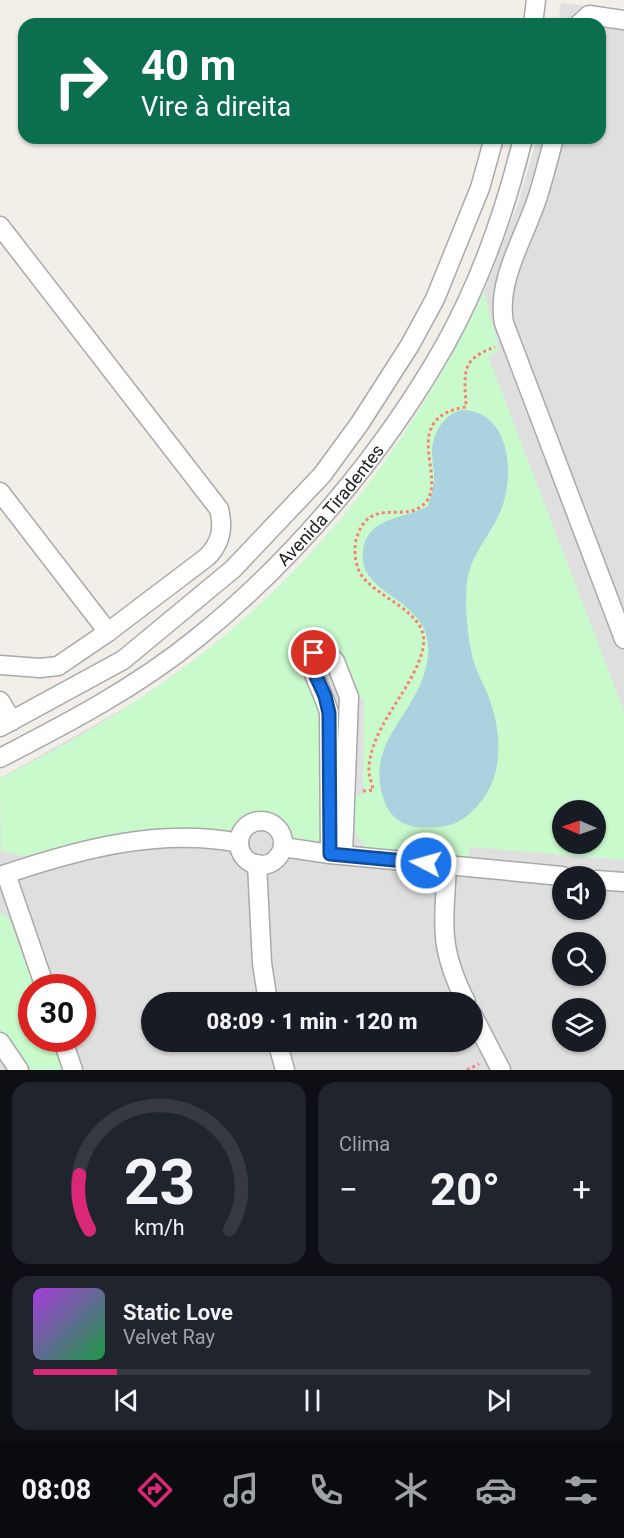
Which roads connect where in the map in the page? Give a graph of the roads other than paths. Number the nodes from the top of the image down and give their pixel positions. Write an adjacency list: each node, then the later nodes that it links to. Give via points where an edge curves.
1 (536, 0): 2 (street)
2 (534, 18)
3 (586, 18): 4 (street, via 589,15)
4 (624, 20)
5 (492, 144): 13 (street, Avenida Tiradentes, via 480,188 435,299 360,423 322,475 233,569 123,660)
6 (522, 144): 16 (street, Avenida Tiradentes, via 480,268 445,344 367,461 263,579 197,639)
7 (552, 144): 11 (street, via 538,196 505,284 502,310)
8 (0, 226): 10 (street, via 219,509 220,537 213,551)
9 (0, 492): 10 (street)
10 (108, 632): 12 (street, via 58,666)
11 (624, 639)
12 (0, 665)
13 (56, 698): 15 (street, Avenida Tiradentes); 16 (street)
14 (0, 701): 15 (street)
15 (6, 724)
16 (66, 724): 17 (street, Avenida Tiradentes)
17 (0, 758)
18 (239, 843): 19 (street, via 244,829 255,821 263,821 276,827); 21 (street, via 244,857); 23 (street, via 214,838 152,839 26,866)
19 (283, 847): 20 (street); 21 (street, via 276,859)
20 (337, 855): 20 (street, via 329,713 310,663 310,657 318,652 335,662 349,697); 22 (street)
21 (256, 864): 28 (street)
22 (447, 866): 24 (street); 29 (street, via 445,950)
23 (3, 875): 27 (street)
24 (552, 875)
25 (606, 881): 26 (street)
26 (624, 882)
27 (40, 974)
28 (266, 992)
29 (461, 992)
30 (483, 1035): 37 (street)
31 (0, 1042): 34 (street)
32 (67, 1052): 35 (street)
33 (280, 1052): 36 (street)
34 (19, 1070)
35 (73, 1070)
36 (285, 1070)
37 (501, 1070)

